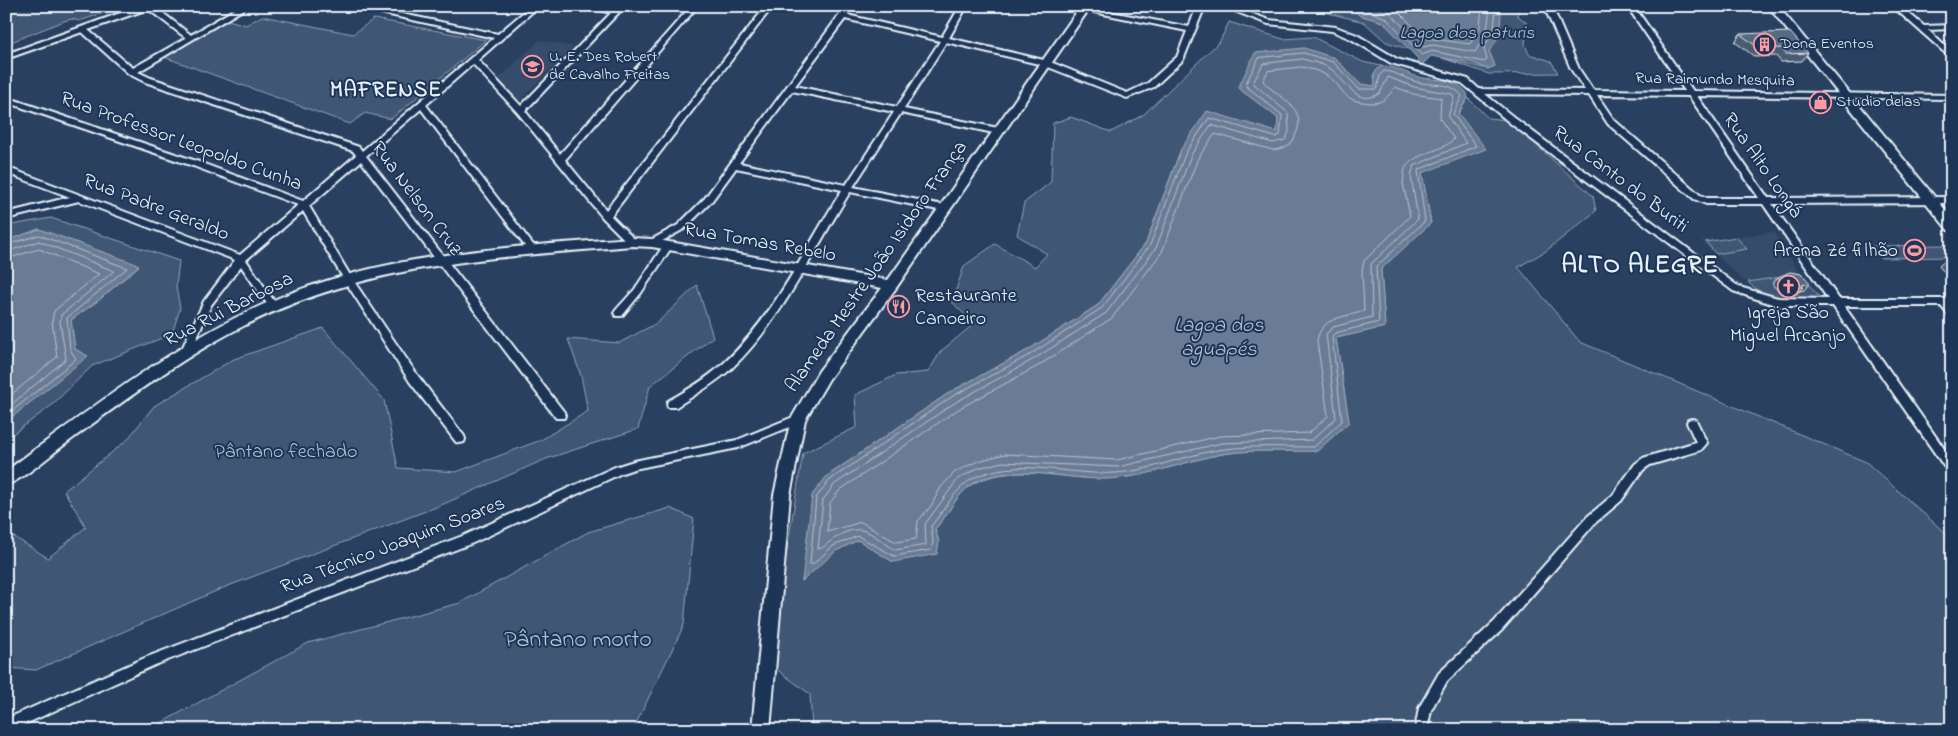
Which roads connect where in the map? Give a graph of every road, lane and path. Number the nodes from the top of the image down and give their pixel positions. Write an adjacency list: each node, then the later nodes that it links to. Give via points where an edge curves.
1 (149, 6): 22 (street); 25 (street)
2 (246, 6): 25 (street)
3 (352, 6): 24 (street)
4 (536, 6): 24 (street)
5 (588, 6): 18 (street)
6 (695, 6): 44 (street)
7 (770, 6): 55 (street)
8 (832, 6): 19 (street)
9 (964, 6): 26 (street)
10 (1067, 6): 17 (street)
11 (1201, 6): 23 (street)
12 (1224, 6): 33 (street, Rua Canto do Buriti, via 1268,22 1333,29 1354,37 1394,61 1458,79)
13 (1548, 6): 34 (street, via 1568,56)
14 (1630, 6): 35 (street, Rua Alto Longá)
15 (1773, 6): 36 (street)
16 (1894, 6): 21 (street)
17 (1085, 8): 23 (street); 30 (street, Alameda Mestre João Isidoro França)
18 (619, 9): 41 (street)
19 (847, 10): 26 (street); 32 (street)
20 (1952, 27): 21 (street)
21 (1922, 28): 28 (street)
22 (83, 29): 27 (street); 31 (street, Rua Nelson Cruz)
23 (1192, 30): 30 (street, via 1180,58 1151,85 1127,96)
24 (500, 37): 29 (street)
25 (191, 38): 31 (street)
26 (945, 40): 30 (street); 40 (street)
27 (6, 57)
28 (1952, 57)
29 (474, 60): 39 (street); 41 (street)
30 (1045, 63): 42 (street, Alameda Mestre João Isidoro França)
31 (132, 72): 43 (street, Rua Nelson Cruz, via 169,88 343,143)
32 (791, 88): 40 (street); 45 (street)
33 (1479, 91): 34 (street, Rua Raimundo Mesquita); 67 (street, Rua Canto do Buriti, via 1513,121 1736,289 1778,302)
34 (1590, 92): 35 (street, Rua Raimundo Mesquita); 51 (street, via 1616,128 1692,194 1706,201)
35 (1690, 93): 36 (street, Rua Raimundo Mesquita); 51 (street, Rua Alto Longá)
36 (1846, 96): 37 (street, Rua Raimundo Mesquita); 49 (street)
37 (1952, 97)
38 (6, 99): 52 (street, Rua Professor Leopoldo Cunha)
39 (421, 104): 43 (street); 60 (street)
40 (901, 110): 42 (street); 47 (street)
41 (521, 111): 44 (street)
42 (998, 131): 53 (street, Alameda Mestre João Isidoro França)
43 (362, 154): 52 (street); 62 (street, Rua Nelson Cruz)
44 (560, 160): 55 (street)
45 (735, 165): 47 (street); 58 (street, via 695,215)
46 (6, 170): 48 (street, Rua Padre Geraldo)
47 (847, 189): 53 (street); 63 (street)
48 (80, 198): 54 (street); 61 (street, Rua Padre Geraldo)
49 (1929, 200): 50 (street); 51 (street); 56 (street)
50 (1952, 200)
51 (1766, 201): 67 (street, Rua Alto Longá)
52 (303, 204): 61 (street); 64 (street, Rua Professor Leopoldo Cunha)
53 (943, 208): 65 (street, Alameda Mestre João Isidoro França)
54 (6, 216)
55 (606, 216): 57 (street)
56 (1952, 226)
57 (632, 242): 58 (street, Rua Rui Barbosa); 60 (street, Rua Rui Barbosa)
58 (652, 243): 59 (street, Rua Tomas Rebelo)
59 (668, 245): 63 (street, Rua Tomas Rebelo); 69 (street, via 638,291)
60 (534, 252): 62 (street, Rua Rui Barbosa)
61 (241, 259): 68 (street, Rua Padre Geraldo); 71 (street, via 207,303)
62 (440, 259): 64 (street, Rua Rui Barbosa); 73 (street, Rua Nelson Cruz)
63 (799, 270): 65 (street, Rua Tomas Rebelo); 72 (street, via 736,357 695,391)
64 (348, 279): 68 (street, Rua Rui Barbosa); 76 (street, Rua Professor Leopoldo Cunha, via 414,379)
65 (891, 285): 74 (street, Alameda Mestre João Isidoro França, via 824,375)
66 (1948, 303): 67 (street, Rua Canto do Buriti); 70 (street)
67 (1836, 304): 77 (street, Rua Alto Longá)
68 (273, 306): 71 (street, Rua Rui Barbosa)
69 (619, 313)
70 (1952, 313)
71 (186, 352): 78 (street, Rua Rui Barbosa)
72 (672, 404)
73 (560, 415)
74 (798, 419): 79 (street, Rua Técnico Joaquim Soares, via 738,444 618,470 454,545 151,661); 80 (street, Alameda Mestre João Isidoro França, via 782,495)
75 (1692, 423): 81 (street, via 1702,443 1648,461 1633,473 1617,498 1591,520 1498,626 1443,677 1425,708)
76 (460, 439)
77 (1952, 469)
78 (6, 479)
79 (6, 726)
80 (761, 730)
81 (1421, 730)

